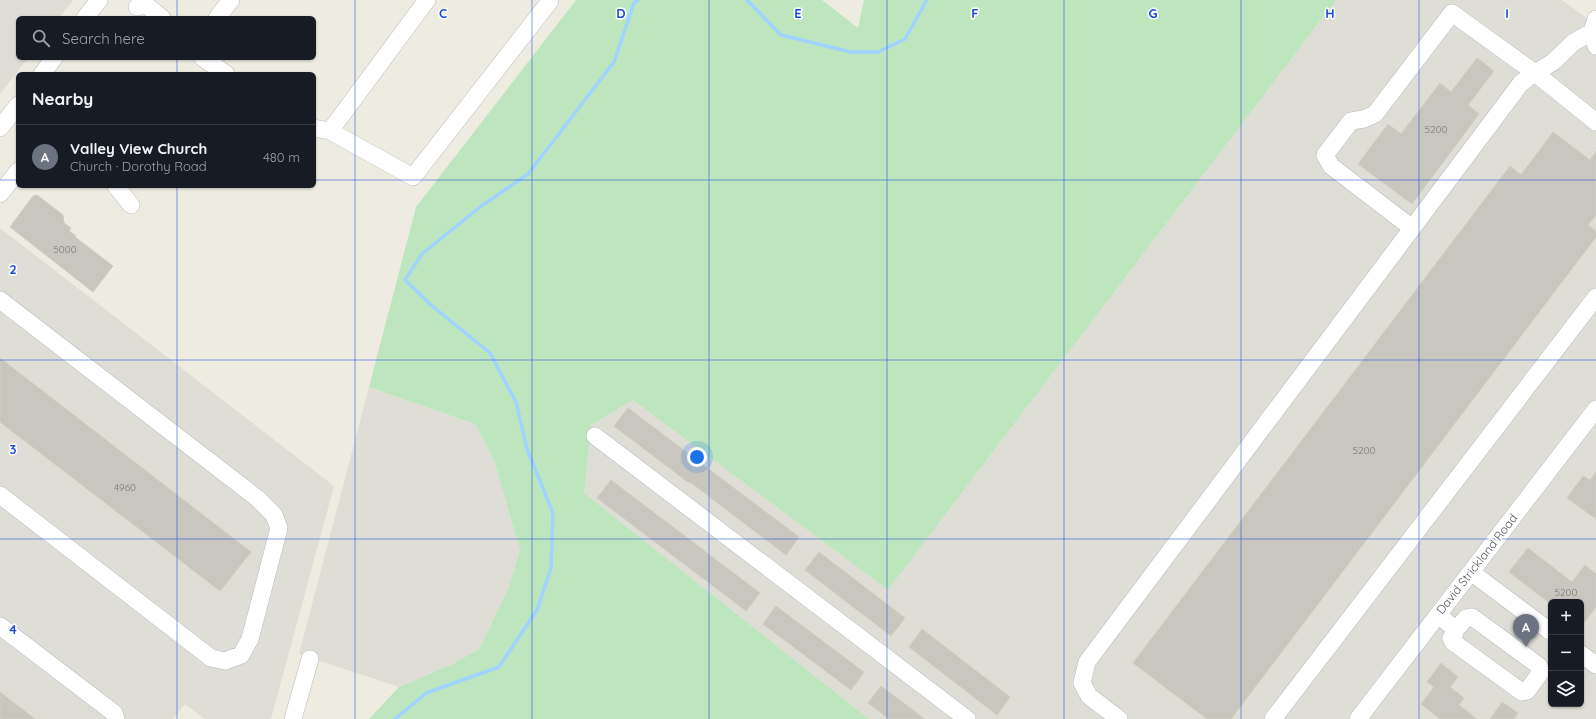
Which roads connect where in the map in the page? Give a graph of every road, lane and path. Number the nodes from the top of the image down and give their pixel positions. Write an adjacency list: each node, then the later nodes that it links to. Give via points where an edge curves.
1 (99, 0): 6 (street)
2 (231, 0): 8 (street)
3 (426, 0): 18 (street)
4 (550, 0): 18 (street, via 413,177)
5 (135, 8): 7 (street, via 146,5)
6 (87, 16)
7 (160, 16)
8 (219, 16)
9 (1595, 32): 14 (street, via 1574,42 1553,62)
10 (52, 60): 12 (street)
11 (207, 60): 13 (street)
12 (44, 72)
13 (223, 72)
14 (1535, 73): 16 (street); 23 (street, via 1521,83); 23 (street, via 1452,13 1375,114 1351,121 1325,155 1331,166)
15 (16, 110): 17 (street)
16 (1596, 122)
17 (0, 128)
18 (322, 130)
19 (16, 173): 21 (street)
20 (118, 188): 22 (street)
21 (0, 194)
22 (132, 205)
23 (1412, 228): 40 (street, via 1087,662 1082,683 1089,696)
24 (1596, 297): 41 (street)
25 (0, 300): 28 (street, via 251,493 274,515 279,528 250,639 241,655 225,661 211,658)
26 (1596, 410): 29 (street, David Strickland Road)
27 (595, 436): 39 (street)
28 (0, 495)
29 (1471, 572): 30 (street, David Strickland Road); 33 (street)
30 (1438, 615): 32 (street); 42 (street, David Strickland Road)
31 (0, 626): 37 (street, via 114,713)
32 (1454, 628): 32 (street, via 1455,633 1451,638 1453,642 1522,692 1527,691 1541,672 1539,666 1472,617 1466,618)
33 (1548, 630)
34 (1584, 656): 36 (street)
35 (310, 659): 38 (street)
36 (1596, 665)
37 (116, 719)
38 (293, 719)
39 (967, 719)
40 (1119, 719)
41 (1273, 719)
42 (1358, 719)

